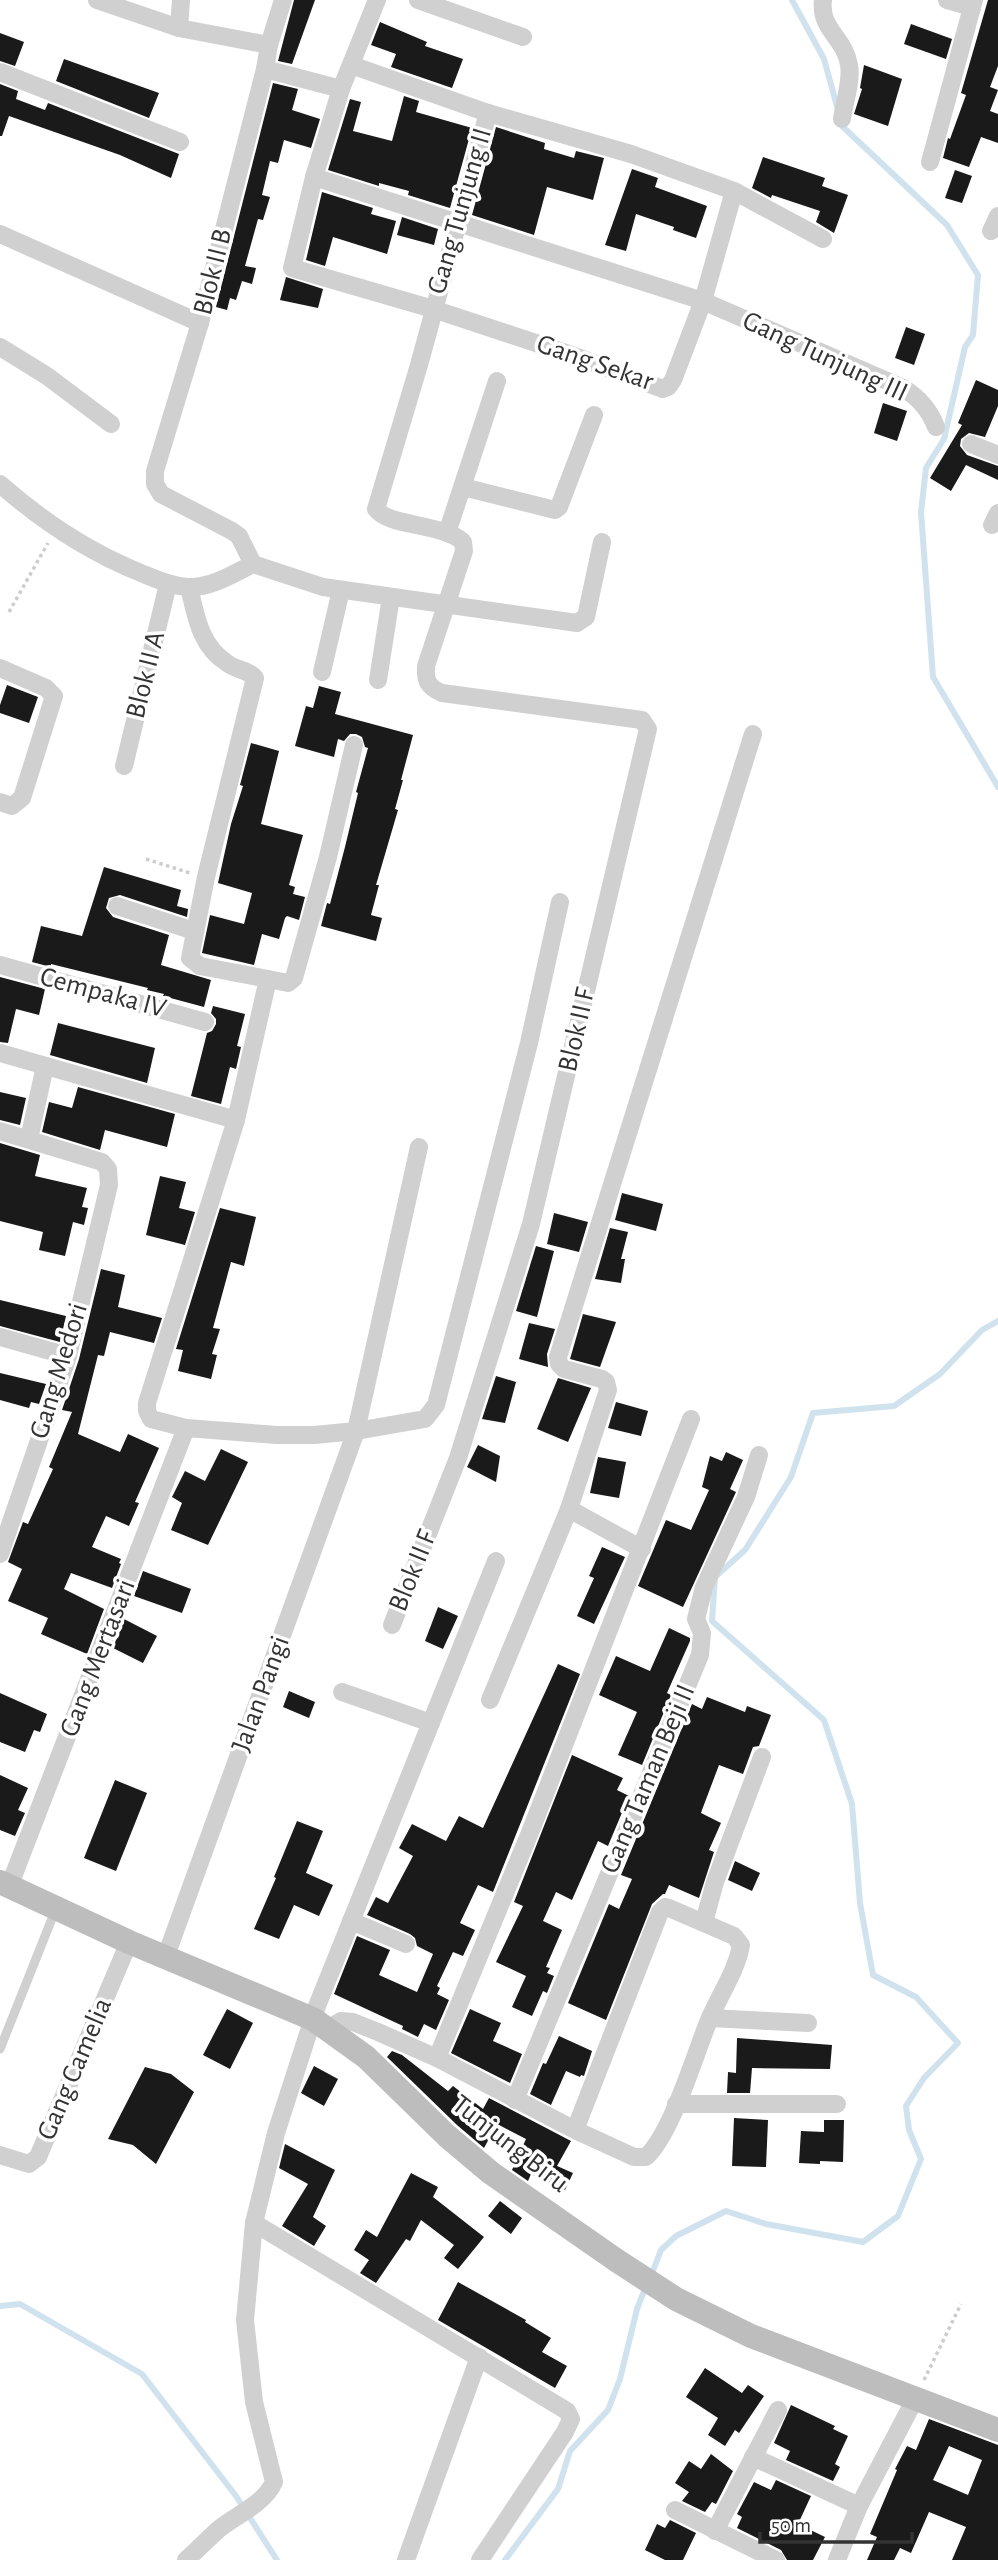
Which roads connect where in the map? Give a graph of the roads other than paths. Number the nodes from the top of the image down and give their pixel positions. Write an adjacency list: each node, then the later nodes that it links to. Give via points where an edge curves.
1 (97, 0): 9 (street)
2 (181, 0): 9 (street)
3 (283, 0): 11 (street, Blok II B)
4 (377, 0): 12 (street)
5 (418, 0): 10 (street)
6 (823, 0): 17 (street, via 825,23 849,62)
7 (947, 0): 8 (street)
8 (973, 4): 19 (street)
9 (179, 28): 11 (street)
10 (523, 37)
11 (269, 45): 13 (street, Blok II B)
12 (351, 65): 15 (street); 16 (street)
13 (265, 69): 15 (street); 27 (street, Blok II B)
14 (0, 72): 18 (street)
15 (341, 89): 20 (street)
16 (488, 113): 21 (street, via 631,154); 22 (street, Gang Tunjung II)
17 (842, 119)
18 (180, 142)
19 (930, 162)
20 (314, 177): 22 (street, Gang Tunjung III); 26 (street, via 293,268)
21 (733, 191): 24 (street); 25 (street)
22 (456, 222): 25 (street, Gang Tunjung III); 26 (street, Gang Tunjung II)
23 (0, 234): 27 (street)
24 (824, 239)
25 (703, 301): 26 (street, Gang Sekar, via 673,380 663,389); 32 (street, Gang Tunjung III, via 903,388 928,410)
26 (433, 309): 37 (street, Gang Tunjung II, via 376,509 385,516)
27 (201, 323): 39 (street, Blok II B, via 155,471 155,484 161,494 239,536)
28 (0, 347): 31 (street)
29 (497, 381): 36 (street)
30 (594, 415): 36 (street, via 555,510)
31 (111, 424)
32 (936, 427)
33 (971, 444): 34 (street)
34 (998, 456)
35 (0, 485): 40 (street, via 56,529 115,563)
36 (463, 486): 37 (street)
37 (447, 533): 44 (street, via 463,542 464,551)
38 (602, 542): 44 (street, via 583,621)
39 (253, 564): 41 (street, via 214,583); 42 (street)
40 (168, 584): 41 (street); 50 (street, Blok II A)
41 (189, 587): 54 (street, via 205,642 228,664 255,678)
42 (341, 590): 43 (street); 46 (street)
43 (391, 597): 44 (street); 47 (street)
44 (447, 603): 74 (street, Blok II F, via 426,666 426,683 431,688 642,720 648,729 531,1224 453,1473)
45 (0, 668): 51 (street, via 47,688 54,696 22,797 12,806)
46 (323, 672)
47 (378, 680)
48 (753, 734): 70 (street, via 558,1357 564,1369 602,1379 608,1390)
49 (354, 746): 56 (street, via 294,978 288,983)
50 (124, 766)
51 (0, 802)
52 (560, 902): 68 (street, via 529,1043 436,1405 425,1419)
53 (117, 906): 54 (street)
54 (194, 930): 56 (street, via 190,952 195,963)
55 (0, 965): 57 (street, Cempaka IV)
56 (268, 979): 60 (street)
57 (205, 1022)
58 (0, 1053): 59 (street)
59 (45, 1066): 60 (street); 62 (street)
60 (236, 1120): 67 (street, via 147,1403 151,1419)
61 (0, 1131): 62 (street)
62 (29, 1139): 65 (street, Gang Medori, via 102,1162 108,1169 109,1185)
63 (419, 1147): 68 (street, Jalan Pangi)
64 (0, 1337): 65 (street)
65 (68, 1356): 72 (street, Gang Medori)
66 (691, 1419): 71 (street)
67 (186, 1428): 68 (street, via 277,1435); 79 (street, Gang Mertasari)
68 (356, 1432): 85 (street, Jalan Pangi)
69 (758, 1455): 91 (street, Gang Taman Beji II, via 746,1497 704,1587 696,1619 702,1633 700,1655)
70 (569, 1509): 71 (street); 76 (street)
71 (642, 1549): 90 (street)
72 (0, 1554)
73 (496, 1561): 77 (street)
74 (391, 1625)
75 (342, 1692): 77 (street)
76 (490, 1700)
77 (431, 1723): 81 (street)
78 (762, 1757): 82 (street)
79 (5, 1884): 80 (street, Tunjung Biru)
80 (56, 1910): 83 (street, Tunjung Biru); 89 (lane)
81 (351, 1921): 84 (street); 88 (street)
82 (704, 1922): 86 (street, via 734,1936 741,1945); 94 (street, via 665,1907 660,1912)
83 (129, 1942): 85 (street, Tunjung Biru); 95 (street, Gang Camelia, via 38,2157 29,2164)
84 (406, 1944)
85 (166, 1956): 88 (street, Tunjung Biru)
86 (710, 2018): 87 (street); 92 (street)
87 (808, 2023)
88 (320, 2024): 90 (street, via 353,2022); 96 (street, via 276,2133); 98 (street, Tunjung Biru, via 366,2057 491,2173 676,2299 751,2336)
89 (0, 2049)
90 (437, 2058): 91 (street)
91 (515, 2100): 94 (street)
92 (676, 2104): 93 (street); 94 (street, via 646,2157 634,2157)
93 (837, 2105)
94 (575, 2130)
95 (0, 2155)
96 (254, 2224): 97 (street); 105 (street, via 245,2320 254,2402 274,2482 259,2501)
97 (479, 2357): 106 (street); 107 (street, via 560,2405 571,2418)
98 (915, 2399): 100 (street, Tunjung Biru); 102 (street)
99 (778, 2410): 101 (street)
100 (998, 2430)
101 (753, 2457): 102 (street); 104 (street)
102 (859, 2506): 109 (street)
103 (675, 2510): 104 (street)
104 (715, 2531): 108 (street)
105 (186, 2560)
106 (406, 2560)
107 (480, 2560)
108 (776, 2560)
109 (837, 2560)

